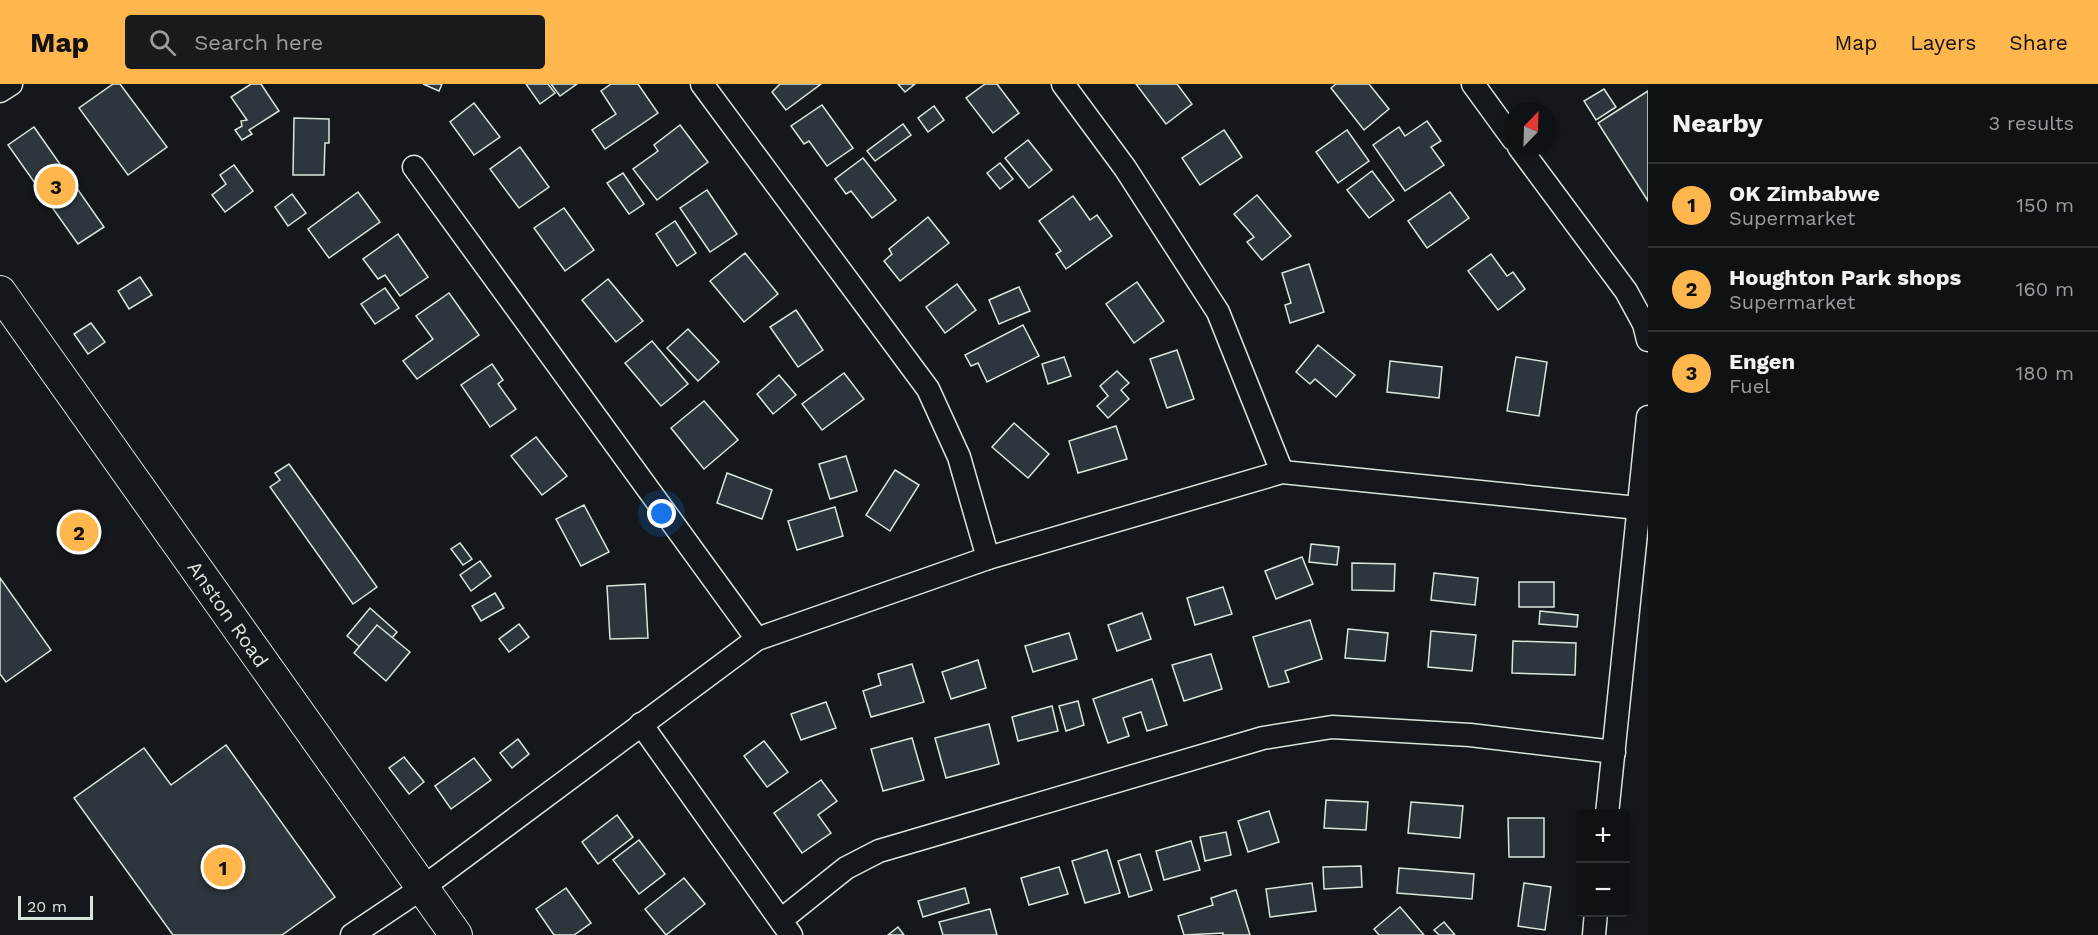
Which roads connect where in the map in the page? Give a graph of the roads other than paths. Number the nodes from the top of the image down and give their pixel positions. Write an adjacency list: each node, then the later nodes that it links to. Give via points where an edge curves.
1 (10, 84): 5 (street)
2 (702, 84): 14 (street, via 928,389 959,457)
3 (1063, 84): 12 (street, via 1125,168 1218,312)
4 (1473, 84): 6 (street)
5 (0, 91)
6 (1504, 126)
7 (1526, 156): 10 (street, via 1626,291)
8 (414, 167): 15 (street)
9 (0, 292): 19 (main road, Anston Road)
10 (1648, 340)
11 (1648, 417): 13 (street)
12 (1282, 472): 13 (street); 14 (street)
13 (1642, 509): 17 (street)
14 (988, 558): 15 (street)
15 (757, 639): 16 (street)
16 (641, 724): 19 (street); 21 (street)
17 (1614, 752): 18 (street); 21 (street, via 1470,735 1332,727 1263,738 879,851 846,868)
18 (1607, 809)
19 (422, 888): 22 (street); 23 (main road, Anston Road)
20 (1596, 917): 24 (street)
21 (786, 927)
22 (352, 935)
23 (456, 935)
24 (1594, 935)

